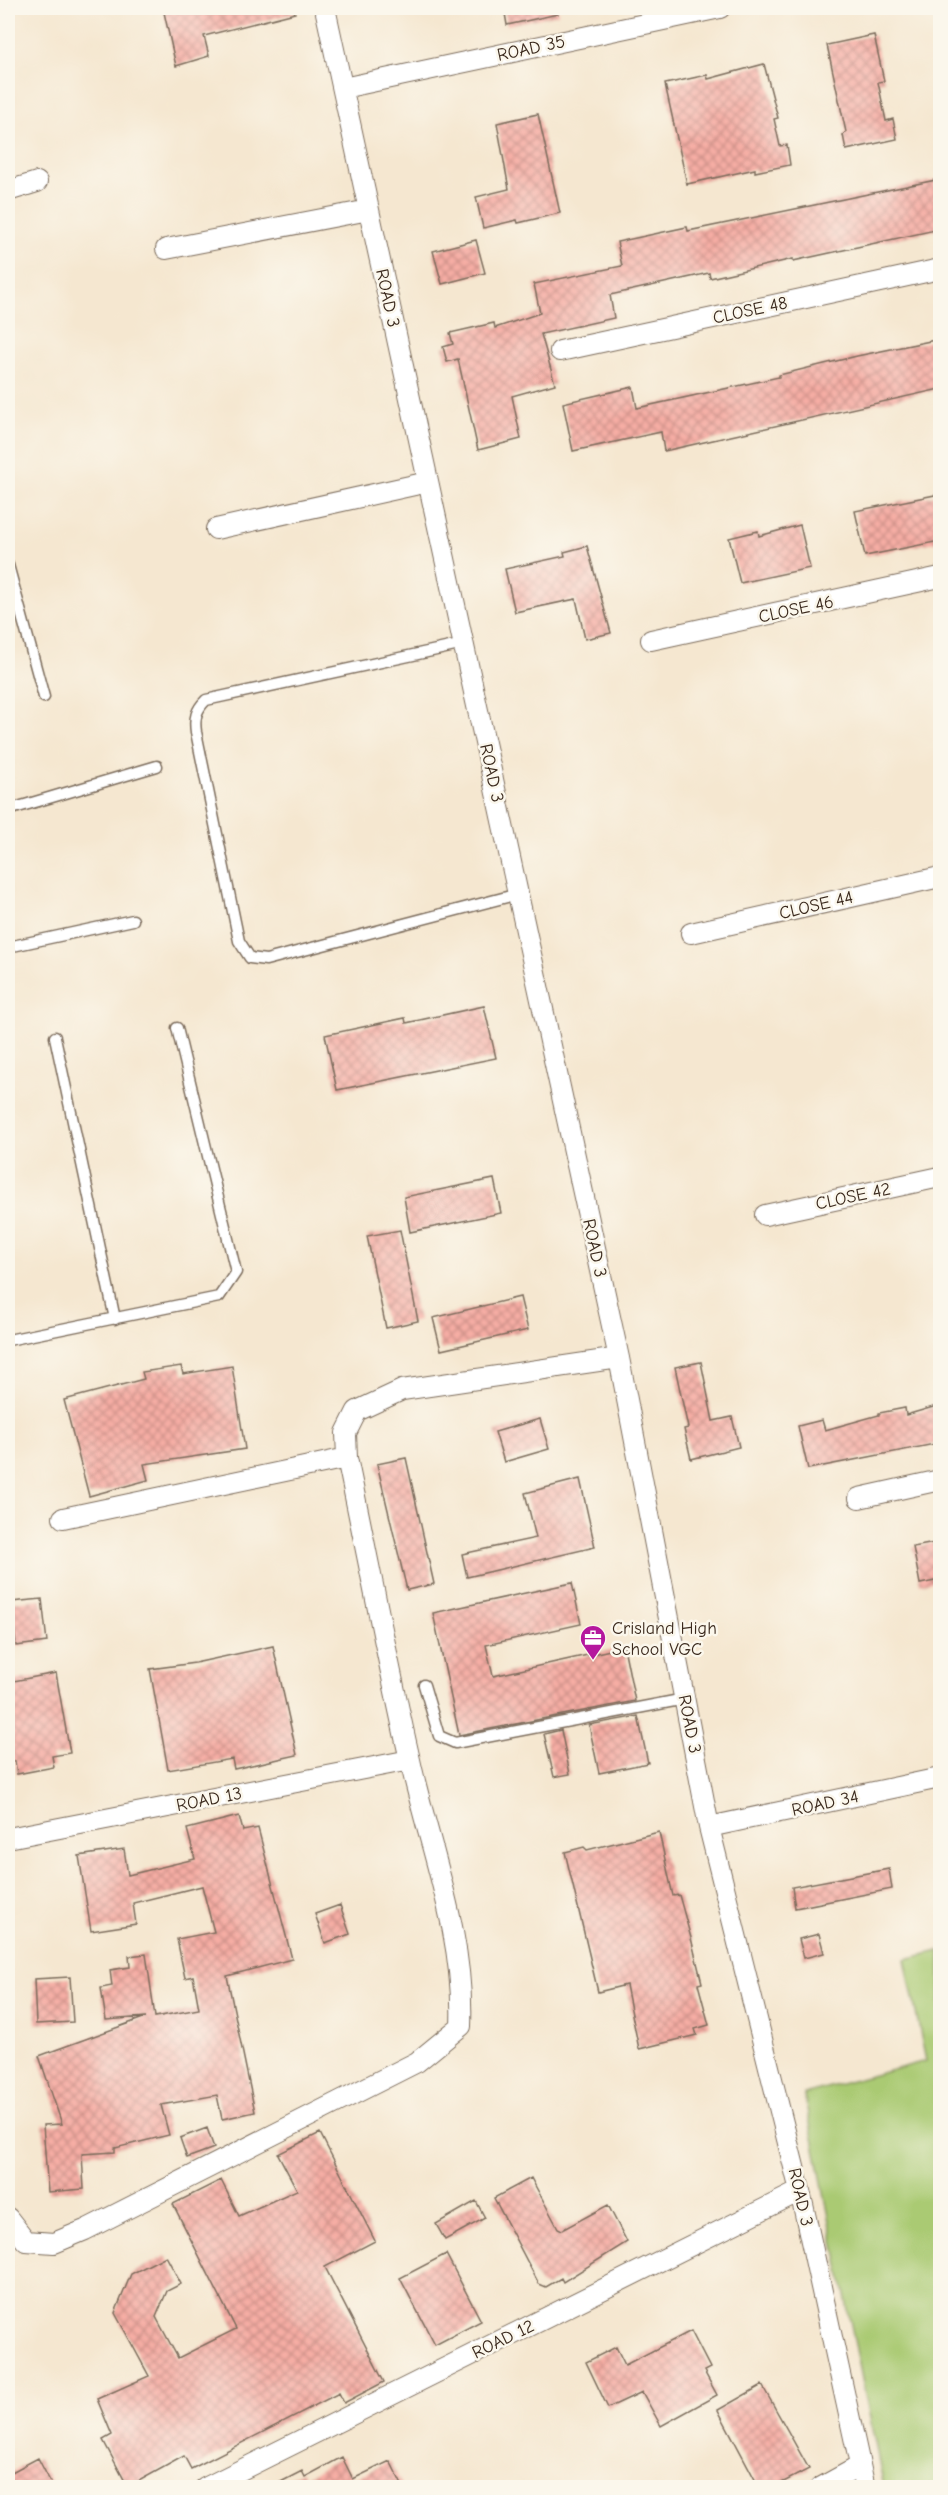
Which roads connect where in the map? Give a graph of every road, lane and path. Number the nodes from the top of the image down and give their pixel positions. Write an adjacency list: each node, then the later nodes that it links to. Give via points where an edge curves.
1 (325, 8): 3 (street, ROAD 3)
2 (720, 8): 3 (street, ROAD 35)
3 (343, 88): 6 (street, ROAD 3)
4 (37, 182): 5 (street)
5 (8, 192)
6 (369, 210): 7 (street); 10 (street, ROAD 3)
7 (166, 249)
8 (940, 269): 9 (street, CLOSE 48)
9 (560, 351)
10 (428, 482): 11 (street); 15 (street, ROAD 3)
11 (216, 529)
12 (8, 565): 16 (lane)
13 (940, 577): 14 (street, CLOSE 46)
14 (651, 640)
15 (464, 644): 20 (street, ROAD 3); 20 (lane, via 206,700 200,706 196,732 239,940 250,957 266,960)
16 (44, 697)
17 (156, 766): 18 (lane)
18 (8, 810)
19 (940, 878): 22 (street, CLOSE 44)
20 (518, 894): 30 (street, ROAD 3)
21 (133, 920): 23 (lane)
22 (691, 933)
23 (8, 947)
24 (177, 1028): 28 (lane, via 236,1272 219,1297)
25 (55, 1038): 28 (lane)
26 (940, 1177): 27 (street, CLOSE 42)
27 (765, 1215)
28 (115, 1319): 29 (lane)
29 (8, 1340)
30 (619, 1358): 31 (street, via 402,1390 357,1411 346,1432); 36 (street, ROAD 3)
31 (347, 1458): 34 (street); 37 (street)
32 (940, 1480): 33 (street)
33 (859, 1498)
34 (63, 1518)
35 (424, 1685): 36 (lane, via 440,1736 448,1742)
36 (685, 1699): 39 (street, ROAD 3)
37 (410, 1760): 40 (street, ROAD 13); 42 (street, via 456,1944 461,2026 417,2062 85,2230 54,2243 26,2241)
38 (940, 1778): 39 (street, ROAD 34)
39 (709, 1827): 41 (street, ROAD 3)
40 (8, 1838)
41 (800, 2191): 43 (street, ROAD 3); 44 (street, ROAD 12)
42 (8, 2218)
43 (860, 2466): 45 (street); 46 (street, ROAD 3)
44 (205, 2487)
45 (820, 2487)
46 (865, 2487)

